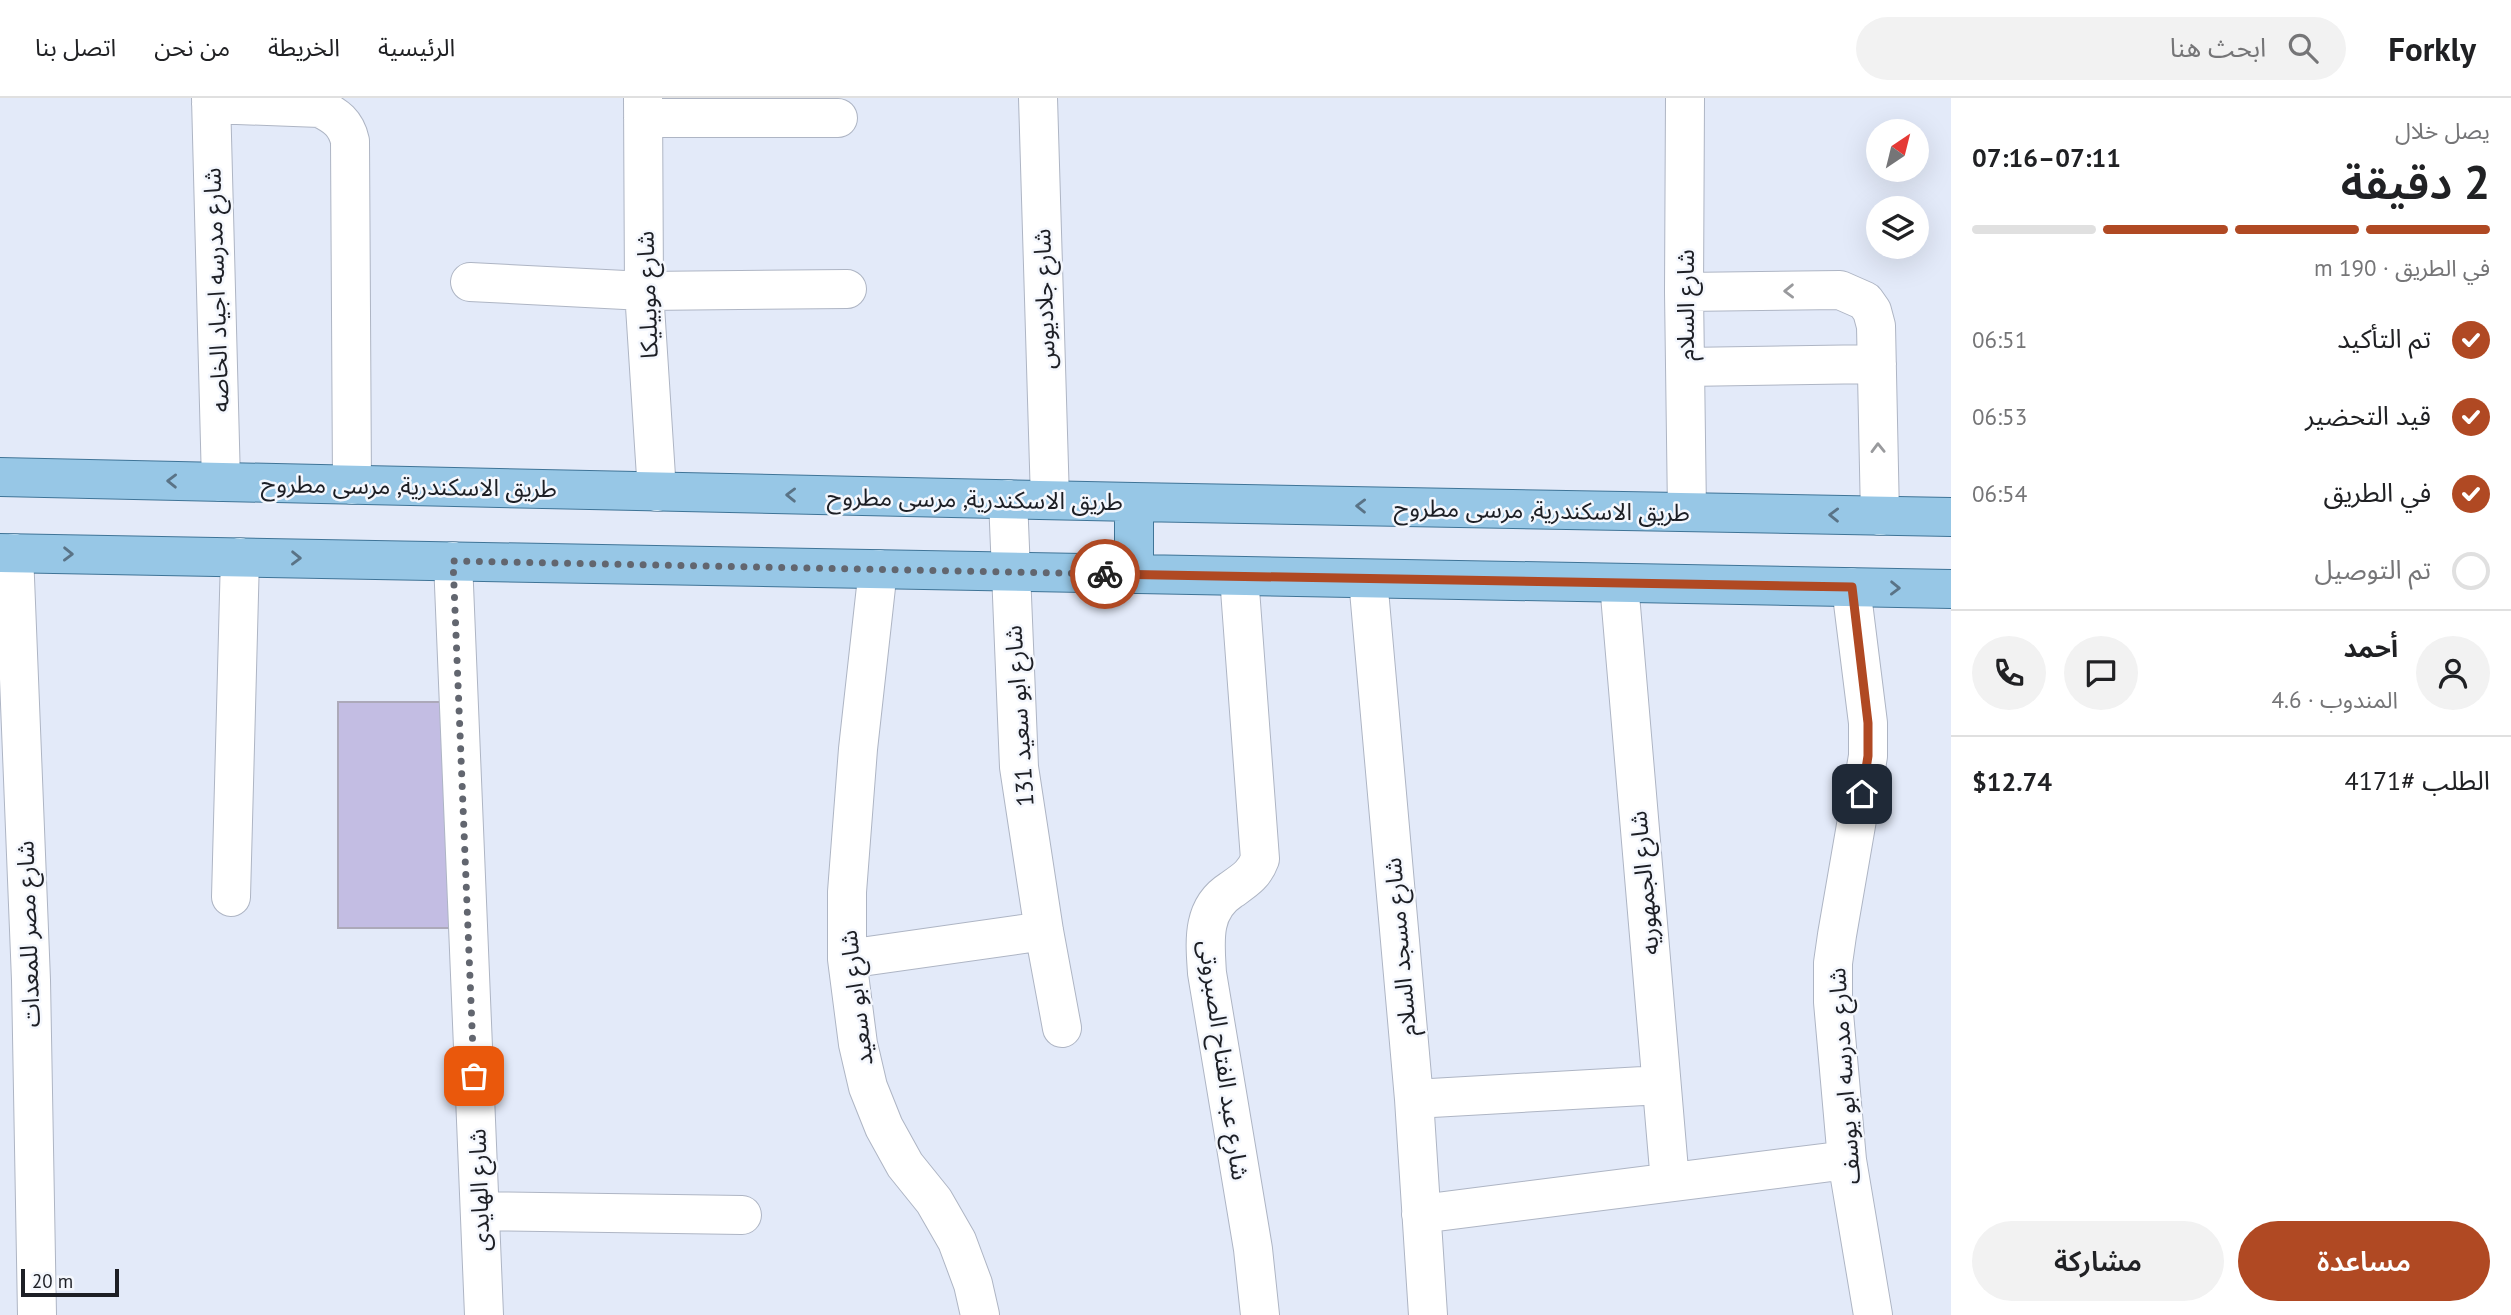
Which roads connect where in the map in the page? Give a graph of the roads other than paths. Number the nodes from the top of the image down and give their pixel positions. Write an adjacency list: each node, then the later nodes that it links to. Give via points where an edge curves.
1 (1038, 98): 17 (street, شارع جلاديوس)
2 (1685, 98): 9 (street, شارع السلام)
3 (211, 101): 13 (street, شارع مدرسه اجياد الخاصه); 14 (street, via 320,108 347,128)
4 (643, 108): 5 (street); 8 (street, شارع موبيليكا)
5 (838, 118)
6 (470, 282): 8 (street)
7 (847, 289): 8 (street)
8 (644, 291): 15 (street, شارع موبيليكا)
9 (1684, 292): 10 (street, one-way to 9, via 1872,311 1854,294 1840,290); 11 (street, شارع السلام)
10 (1877, 364): 11 (street); 20 (street, one-way to 10)
11 (1685, 368): 19 (street, شارع السلام)
12 (0, 477): 13 (main road, طريق الاسكندرية, مرسى مطروح, one-way to 12)
13 (221, 482): 14 (main road, طريق الاسكندرية, مرسى مطروح)
14 (352, 485): 15 (main road, طريق الاسكندرية, مرسى مطروح)
15 (657, 492): 16 (main road, طريق الاسكندرية, مرسى مطروح, one-way to 15)
16 (1008, 499): 17 (main road, طريق الاسكندرية, مرسى مطروح); 26 (street, شارع ابو سعيد 131)
17 (1050, 500): 18 (main road, طريق الاسكندرية, مرسى مطروح)
18 (1133, 502): 19 (main road, طريق الاسكندرية, مرسى مطروح, one-way to 18); 27 (main road)
19 (1687, 512): 20 (main road, طريق الاسكندرية, مرسى مطروح, one-way to 19)
20 (1880, 516): 21 (main road, طريق الاسكندرية, مرسى مطروح)
21 (1951, 517)
22 (7, 553): 23 (main road, one-way to 23); 36 (street, شارع مصر للمعدات)
23 (240, 557): 24 (main road, one-way to 24); 33 (street)
24 (453, 561): 25 (main road); 42 (street, شارع الهايدى)
25 (877, 569): 26 (main road); 35 (street, شارع ابو سعيد, via 857,762)
26 (1010, 572): 27 (main road); 34 (street, شارع ابو سعيد 131, via 1019,767)
27 (1134, 574): 28 (main road)
28 (1239, 576): 29 (main road); 48 (street, شارع عبد الفتاح الصبروتى, via 1260,859 1247,880 1214,904 1205,932 1207,973)
29 (1368, 579): 30 (main road); 39 (street, شارع مسجد السلام)
30 (1619, 583): 31 (main road); 38 (street, شارع الجمهوريه)
31 (1852, 587): 32 (main road, one-way to 32); 40 (street, شارع مدرسه ابو يوسف, via 1868,756 1833,963)
32 (1951, 589)
33 (231, 897)
34 (1044, 930): 35 (street); 37 (street, شارع ابو سعيد 131)
35 (847, 958): 47 (street, شارع ابو سعيد, via 868,1087 905,1165 934,1201 957,1241)
36 (15, 980): 45 (street, شارع مصر للمعدات)
37 (1062, 1028)
38 (1661, 1085): 39 (street); 41 (street, شارع الجمهوريه)
39 (1413, 1099): 43 (street, شارع مسجد السلام)
40 (1847, 1160): 41 (street); 50 (street, شارع مدرسه ابو يوسف)
41 (1670, 1182): 43 (street)
42 (480, 1212): 44 (street); 46 (street, شارع الهايدى)
43 (1421, 1214): 49 (street, شارع مسجد السلام)
44 (742, 1215)
45 (37, 1315)
46 (484, 1315)
47 (981, 1315)
48 (1260, 1315)
49 (1428, 1315)
50 (1873, 1315)

